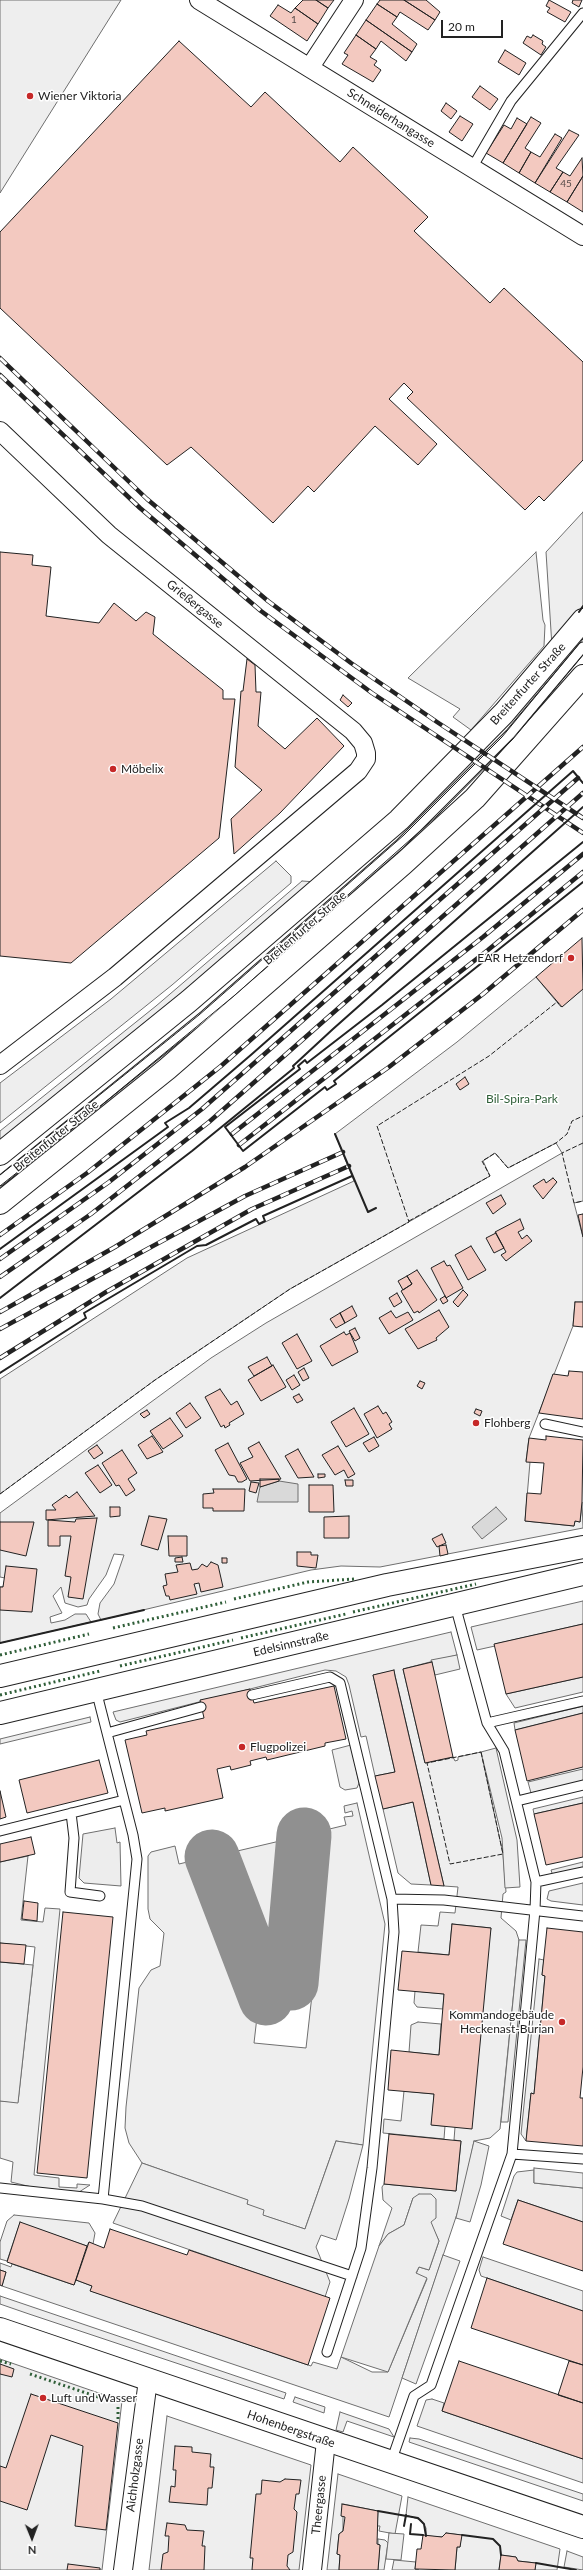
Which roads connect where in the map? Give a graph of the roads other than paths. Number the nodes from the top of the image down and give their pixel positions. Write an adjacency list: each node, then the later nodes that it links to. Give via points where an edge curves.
1 (199, 0): 4 (street, Schneiderhangasse)
2 (354, 0): 4 (street)
3 (583, 13): 5 (lane, via 511,101)
4 (310, 67): 5 (street, Schneiderhangasse)
5 (472, 168): 6 (street, Schneiderhangasse)
6 (583, 236)
7 (0, 431): 11 (street, Grießergasse, via 109,535 353,731 363,743 366,759 349,778 115,977)
8 (583, 620): 12 (main road, Breitenfurter Straße, via 504,713 399,820 189,1001)
9 (583, 647): 13 (lane, Breitenfurter Straße, via 510,734 400,844 204,1015)
10 (583, 676): 14 (main road, Breitenfurter Straße, via 474,798 404,863 167,1069)
11 (0, 1065)
12 (0, 1154)
13 (0, 1181)
14 (0, 1203)
15 (545, 1424): 16 (lane)
16 (583, 1432)
17 (583, 1547): 20 (main road, via 387,1585)
18 (583, 1574): 19 (main road, Edelsinnstraße)
19 (455, 1605): 21 (main road, Edelsinnstraße); 26 (lane)
20 (0, 1676)
21 (96, 1690): 25 (main road, Edelsinnstraße); 27 (lane)
22 (252, 1695): 36 (lane, via 330,1677 340,1683)
23 (583, 1701): 26 (lane)
24 (201, 1707): 27 (lane)
25 (0, 1713)
26 (487, 1723): 30 (lane, via 504,1751)
27 (107, 1732): 29 (lane)
28 (583, 1785): 30 (lane)
29 (124, 1800): 31 (lane); 42 (lane, via 137,1859)
30 (516, 1801): 34 (lane)
31 (72, 1813): 32 (lane); 35 (lane, via 74,1838 70,1892)
32 (0, 1830)
33 (583, 1872): 34 (lane)
34 (536, 1882): 37 (lane)
35 (100, 1896)
36 (392, 1899): 37 (lane, via 444,1900); 43 (lane, via 394,1932 372,2168 361,2248)
37 (535, 1910): 38 (lane); 39 (lane)
38 (583, 1916)
39 (512, 2154): 40 (lane); 48 (lane, via 431,2385 414,2396)
40 (583, 2159)
41 (0, 2188): 42 (lane)
42 (103, 2199): 43 (lane, via 142,2206)
43 (352, 2276): 45 (lane)
44 (0, 2329): 46 (main road, Hohenbergstraße)
45 (327, 2352)
46 (148, 2380): 47 (main road, Hohenbergstraße); 50 (street, Aichholzgasse)
47 (326, 2441): 48 (main road, Hohenbergstraße); 51 (street, Theergasse)
48 (391, 2462): 49 (main road, Hohenbergstraße)
49 (583, 2527)
50 (123, 2570)
51 (312, 2570)

